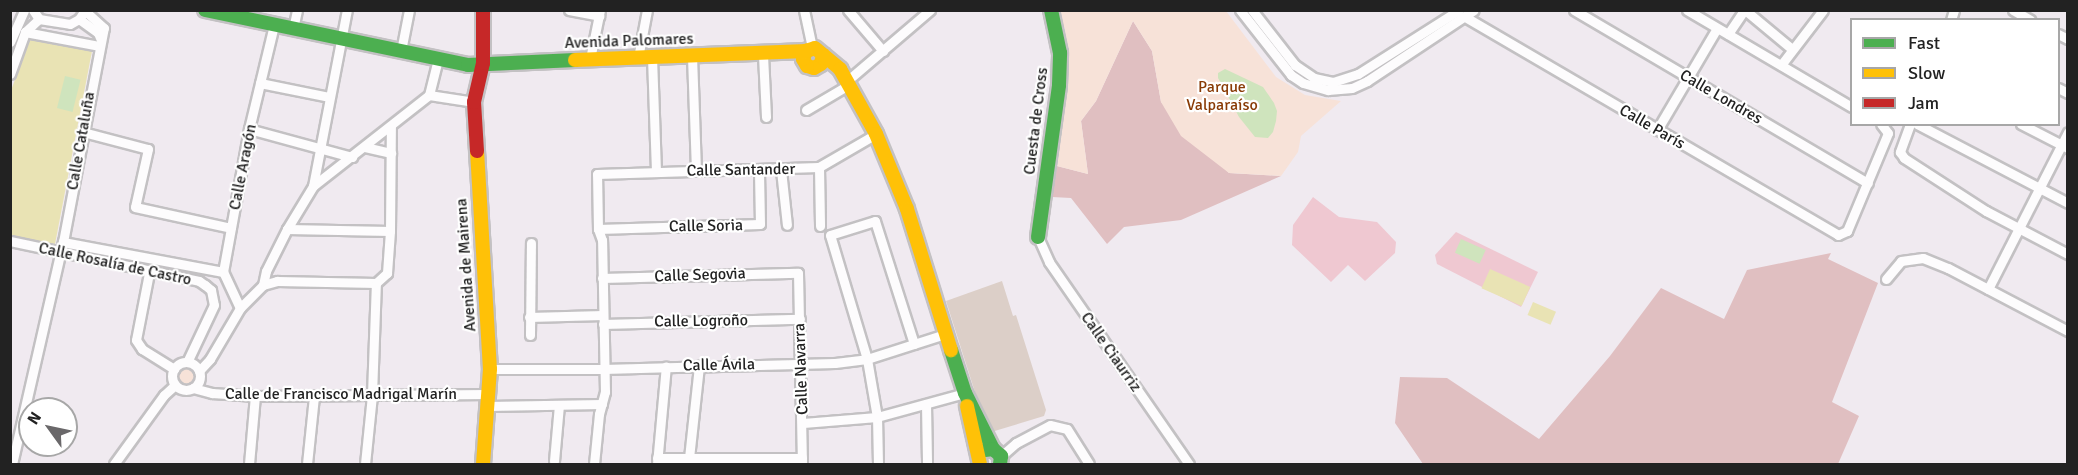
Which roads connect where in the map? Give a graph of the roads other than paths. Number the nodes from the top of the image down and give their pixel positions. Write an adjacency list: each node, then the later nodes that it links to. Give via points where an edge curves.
1 (24, 10): 36 (street)
2 (205, 10): 23 (street, Avenida Palomares)
3 (297, 10): 32 (street)
4 (347, 10): 35 (street)
5 (409, 10): 39 (street)
6 (483, 10): 48 (street, Avenida de Mairena)
7 (569, 10): 24 (street)
8 (647, 10): 45 (street)
9 (804, 10): 43 (street)
10 (848, 10): 40 (street)
11 (930, 10): 40 (street)
12 (1051, 10): 91 (street, Cuesta de Cross, via 1060,53 1059,85)
13 (1240, 10): 27 (street, via 1290,75 1328,90 1352,88 1367,81)
14 (1252, 10): 22 (street, via 1296,65 1314,78 1333,82 1358,75)
15 (1474, 10): 27 (street)
16 (1574, 10): 51 (street, Calle Londres)
17 (1687, 10): 30 (street)
18 (1708, 10): 30 (street)
19 (1745, 10): 34 (street); 38 (street)
20 (1823, 10): 38 (street)
21 (2013, 10): 28 (street)
22 (1457, 11)
23 (223, 12): 29 (street, Avenida Palomares)
24 (600, 13): 47 (street)
25 (83, 14): 26 (street, via 70,24); 37 (street, via 102,23)
26 (36, 15): 33 (street)
27 (1467, 18): 66 (street, Calle París)
28 (2027, 18)
29 (265, 19): 32 (street, Avenida Palomares); 52 (street, Calle Aragón)
30 (1703, 20): 31 (street)
31 (1717, 27): 34 (street); 51 (street)
32 (293, 29): 35 (street, Avenida Palomares)
33 (25, 32): 37 (street); 50 (street)
34 (1728, 34): 49 (street)
35 (341, 39): 39 (street, Avenida Palomares); 55 (street)
36 (10, 42)
37 (100, 43): 67 (street, Calle Cataluña)
38 (1792, 49): 49 (street)
39 (401, 51): 46 (street, Avenida Palomares)
40 (883, 51): 53 (street)
41 (769, 55): 42 (street, Avenida Palomares); 43 (street, Avenida Palomares); 59 (street)
42 (692, 56): 44 (street, Avenida Palomares); 76 (street)
43 (813, 56): 53 (street)
44 (652, 57): 45 (street, Avenida Palomares); 79 (street)
45 (638, 58): 47 (street, Avenida Palomares)
46 (438, 59): 48 (street, Avenida Palomares, via 468,65); 54 (street)
47 (590, 59): 48 (street, Avenida Palomares)
48 (483, 63): 56 (street, Avenida de Mairena)
49 (1781, 65): 57 (street)
50 (10, 74)
51 (1688, 78): 66 (street); 80 (street, Calle Londres)
52 (260, 82): 55 (street); 65 (street, Calle Aragón)
53 (849, 87): 58 (street); 69 (street)
54 (429, 95): 56 (street); 60 (street)
55 (329, 98): 72 (street)
56 (474, 102): 119 (street, Avenida de Mairena)
57 (1850, 106)
58 (806, 111)
59 (766, 117)
60 (391, 126): 71 (street); 73 (street)
61 (1883, 126): 80 (street, via 1888,133)
62 (1909, 126): 89 (street, via 1899,152 1904,158)
63 (1921, 126): 82 (street)
64 (2025, 126): 70 (street)
65 (249, 129): 72 (street); 86 (street, Calle Aragón)
66 (1657, 130): 80 (street, Calle París, via 1838,235 1847,231)
67 (83, 132): 86 (street, via 148,149 135,207); 93 (street, Calle Cataluña)
68 (2067, 132): 70 (street)
69 (876, 134): 75 (street, Calle Santander); 110 (street, via 907,210)
70 (2064, 146): 82 (street)
71 (365, 147): 73 (street); 74 (street)
72 (319, 148): 74 (street); 81 (street)
73 (391, 153): 90 (street)
74 (352, 157): 81 (street)
75 (819, 167): 78 (street, Calle Santander); 85 (street)
76 (696, 170): 77 (street, Calle Santander); 79 (street, Calle Santander)
77 (759, 170): 78 (street, Calle Santander); 87 (street, Calle Soria, via 760,224)
78 (781, 170): 84 (street)
79 (656, 172): 87 (street, Calle Santander, via 597,174)
80 (1868, 183)
81 (314, 186): 88 (street)
82 (2039, 188): 83 (street); 89 (street)
83 (2067, 202)
84 (787, 225)
85 (820, 226)
86 (231, 228): 97 (street, Calle Aragón)
87 (598, 228): 100 (street, via 602,240)
88 (287, 229): 90 (street); 103 (street)
89 (2018, 229): 96 (street); 104 (street)
90 (390, 231): 102 (street, via 387,273)
91 (1038, 237): 150 (street, Calle Ciaurriz, via 1049,262)
92 (10, 241): 95 (street, Calle Rosalía de Castro)
93 (63, 242): 95 (street, Calle Cataluña); 97 (street)
94 (531, 243): 106 (street)
95 (60, 252): 98 (street, Calle Rosalía de Castro); 140 (street, Calle Cataluña)
96 (2067, 254)
97 (223, 272): 105 (street)
98 (149, 273): 114 (street, Calle Rosalía de Castro, via 199,281 212,290 214,305); 118 (street, via 136,340 142,350)
99 (798, 273): 100 (street, Calle Segovia); 107 (street, Calle Navarra)
100 (602, 278): 108 (street)
101 (1886, 279): 104 (street, via 1901,261 1923,258)
102 (376, 283): 103 (street, via 277,281); 125 (street)
103 (263, 285): 105 (street)
104 (1988, 289): 109 (street)
105 (240, 308): 121 (street)
106 (529, 317): 108 (street, Calle Logroño); 111 (street)
107 (800, 319): 108 (street, Calle Logroño); 115 (street, Calle Navarra)
108 (603, 320): 120 (street)
109 (2067, 331)
110 (945, 334): 112 (street, Calle Ávila); 124 (street)
111 (530, 335)
112 (914, 344): 113 (street, Calle Ávila); 113 (street, via 875,221 830,235)
113 (867, 359): 115 (street, Calle Ávila); 132 (street)
114 (187, 362): 118 (street); 121 (street)
115 (798, 363): 117 (street, Calle Ávila); 133 (street, Calle Navarra)
116 (666, 366): 117 (street, Calle Ávila); 120 (street, Calle Ávila); 138 (street)
117 (699, 366): 135 (street)
118 (174, 369): 122 (street)
119 (490, 369): 120 (street, Calle Ávila); 128 (street, Avenida de Mairena)
120 (603, 369): 129 (street)
121 (199, 371): 123 (street)
122 (175, 385): 123 (street, via 186,390); 141 (street)
123 (193, 388): 126 (street, Calle de Francisco Madrigal Marín)
124 (965, 393): 130 (street); 134 (street); 136 (street)
125 (372, 395): 127 (street, Calle de Francisco Madrigal Marín); 128 (street, Calle de Francisco Madrigal Marín); 144 (street)
126 (255, 396): 127 (street, Calle de Francisco Madrigal Marín); 142 (street)
127 (314, 396): 143 (street)
128 (488, 400): 131 (street, Calle de Francisco Madrigal Marín); 145 (street, Avenida de Mairena)
129 (602, 404): 131 (street, Calle de Francisco Madrigal Marín); 146 (street)
130 (926, 404): 132 (street); 148 (street)
131 (559, 405): 137 (street)
132 (877, 417): 133 (street); 147 (street)
133 (803, 423): 139 (street, Calle Navarra)
134 (998, 457): 136 (street, via 985,450); 149 (street, via 1050,425 1067,429)
135 (689, 458): 138 (street); 139 (street)
136 (980, 460)
137 (554, 461)
138 (657, 461)
139 (802, 461)
140 (12, 465)
141 (114, 465)
142 (249, 465)
143 (307, 465)
144 (365, 465)
145 (483, 465)
146 (594, 465)
147 (878, 465)
148 (927, 465)
149 (1089, 465)
150 (1190, 465)

